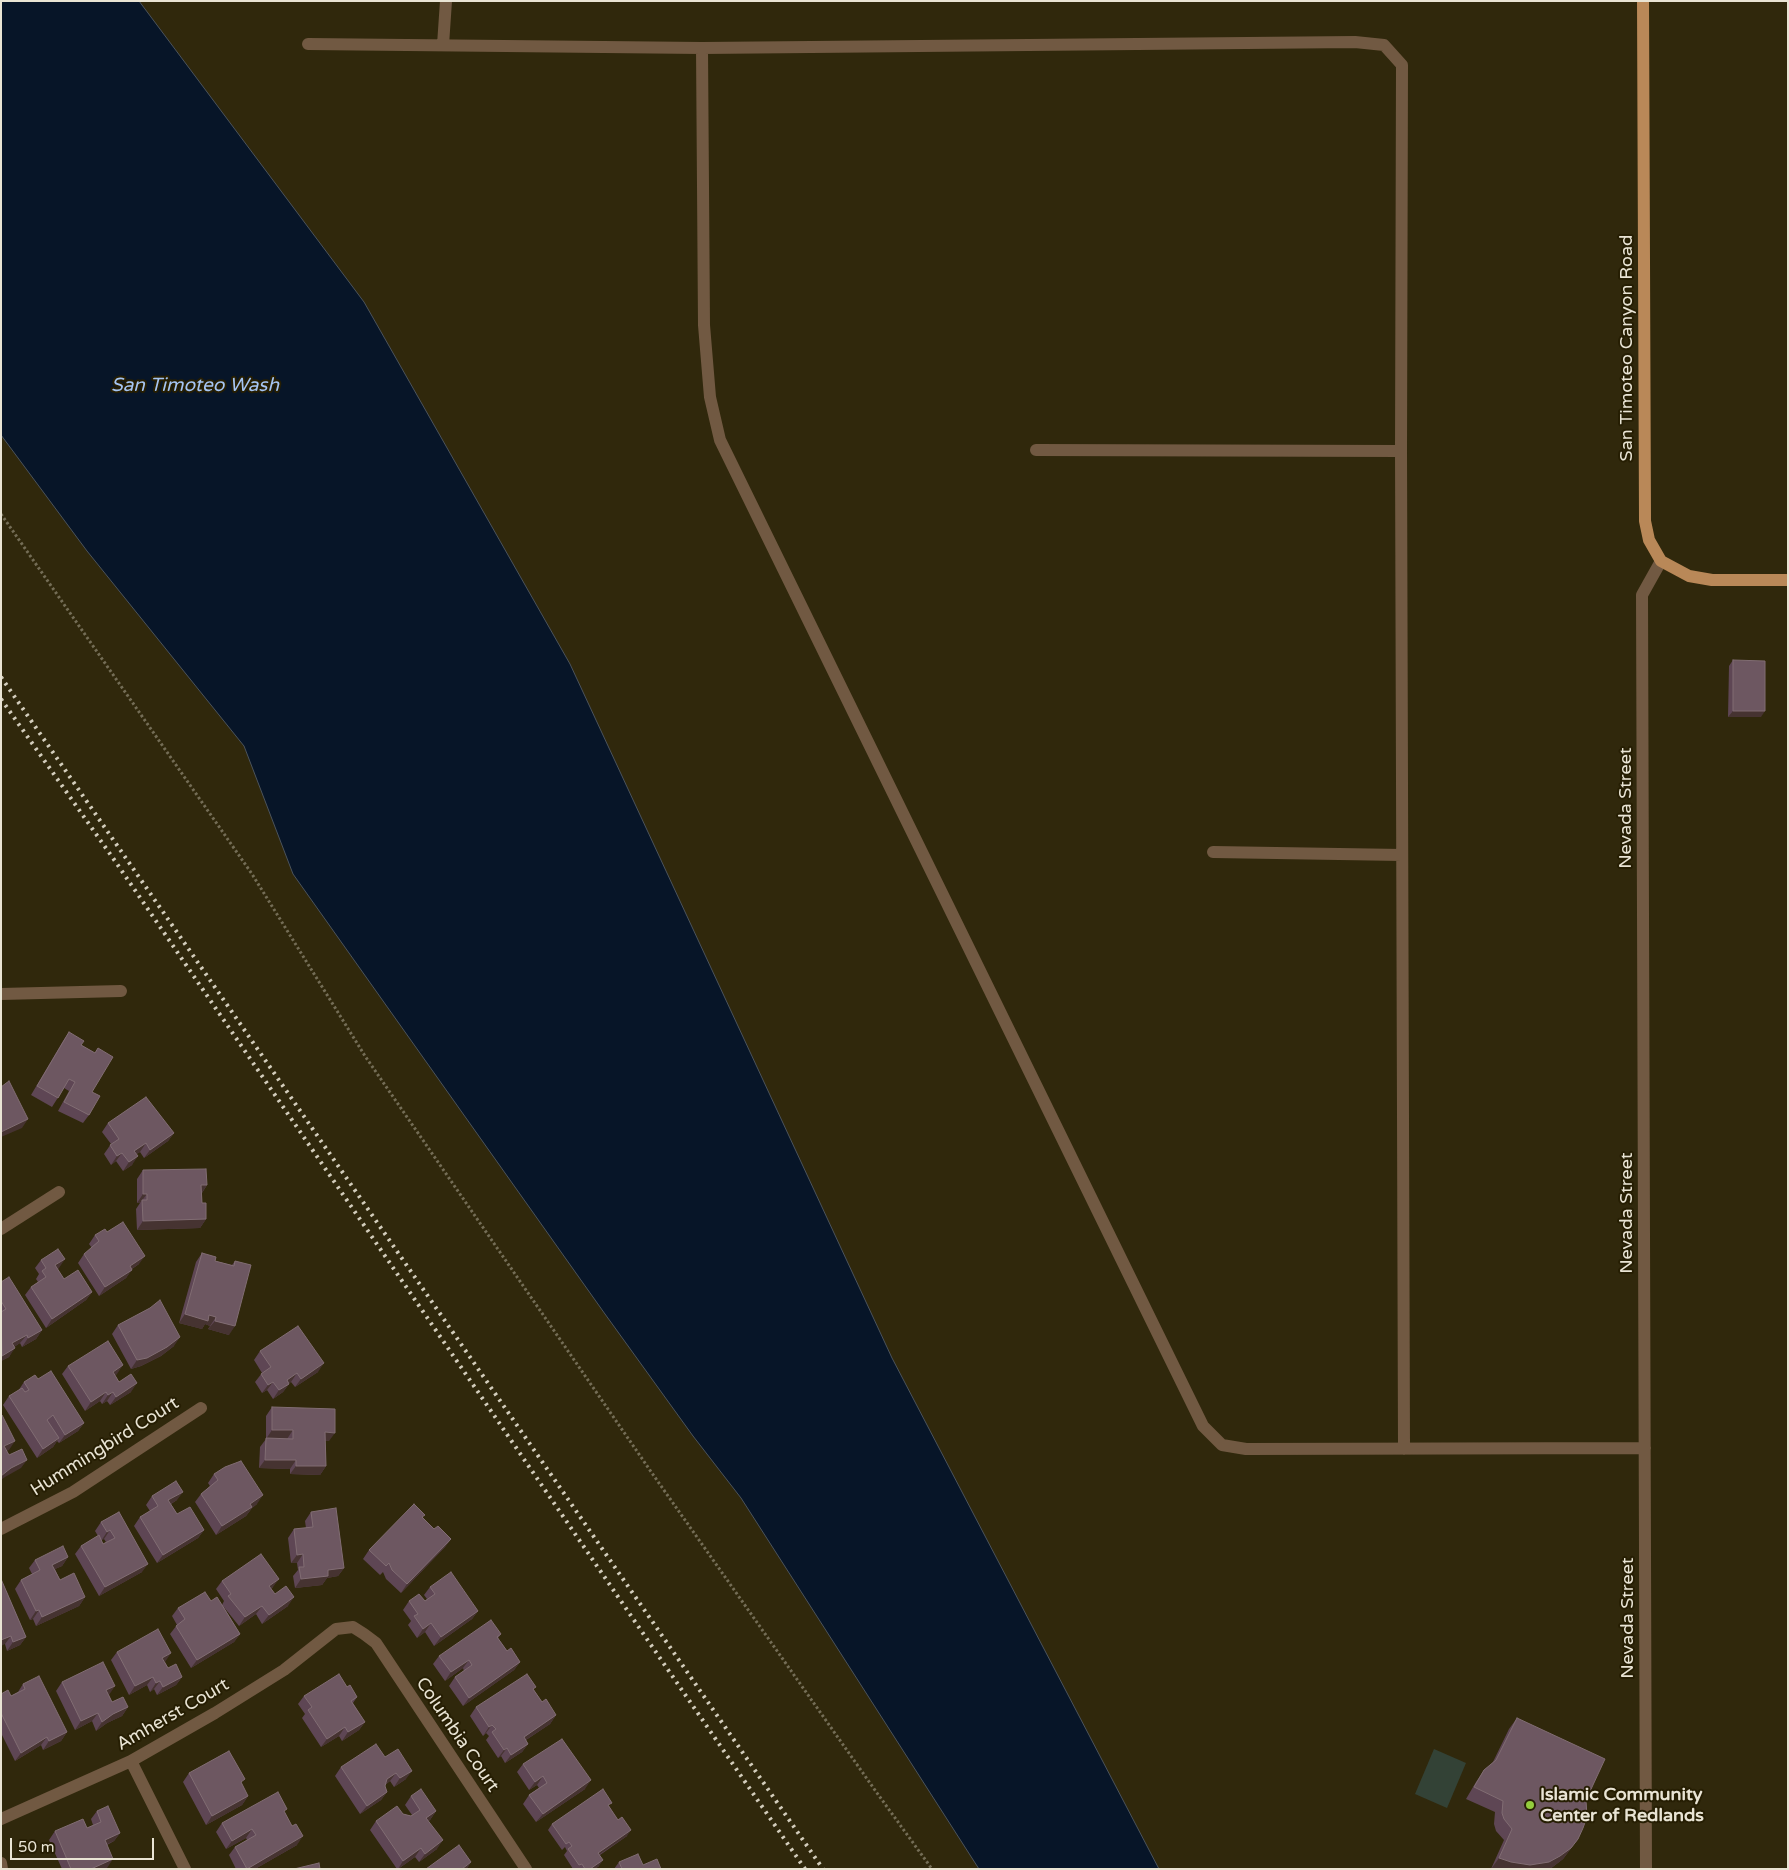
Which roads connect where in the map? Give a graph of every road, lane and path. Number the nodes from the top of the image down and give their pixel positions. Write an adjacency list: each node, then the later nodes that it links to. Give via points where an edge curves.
1 (446, 1): 4 (street)
2 (1643, 1): 9 (main road, San Timoteo Canyon Road, via 1645,521 1649,540)
3 (308, 44): 4 (street)
4 (443, 45): 5 (street)
5 (702, 48): 7 (street, via 1355,42 1384,45 1402,65); 19 (street, via 704,325 710,397 720,440 1203,1426 1222,1446 1246,1449)
6 (1036, 450): 7 (street)
7 (1401, 451): 12 (street)
8 (1, 514): 28 (path, via 252,874 365,1056 654,1476)
9 (1661, 561): 10 (main road, via 1689,576 1712,580); 18 (street, Nevada Street, via 1642,595)
10 (1788, 580)
11 (1213, 852): 12 (street)
12 (1402, 855): 19 (street)
13 (121, 991): 14 (street)
14 (1, 994)
15 (59, 1192): 16 (street)
16 (1, 1229)
17 (201, 1408): 20 (street, Hummingbird Court, via 73,1492)
18 (1645, 1448): 19 (street); 29 (street, Nevada Street)
19 (1404, 1449)
20 (1, 1529)
21 (352, 1628): 22 (street, Amherst Court, via 336,1629 276,1675); 27 (street, Columbia Court, via 376,1643)
22 (131, 1762): 23 (street, Amherst Court); 26 (street)
23 (1, 1819)
24 (1, 1863): 25 (street)
25 (2, 1869)
26 (185, 1869)
27 (526, 1869)
28 (932, 1869)
29 (1646, 1869)

